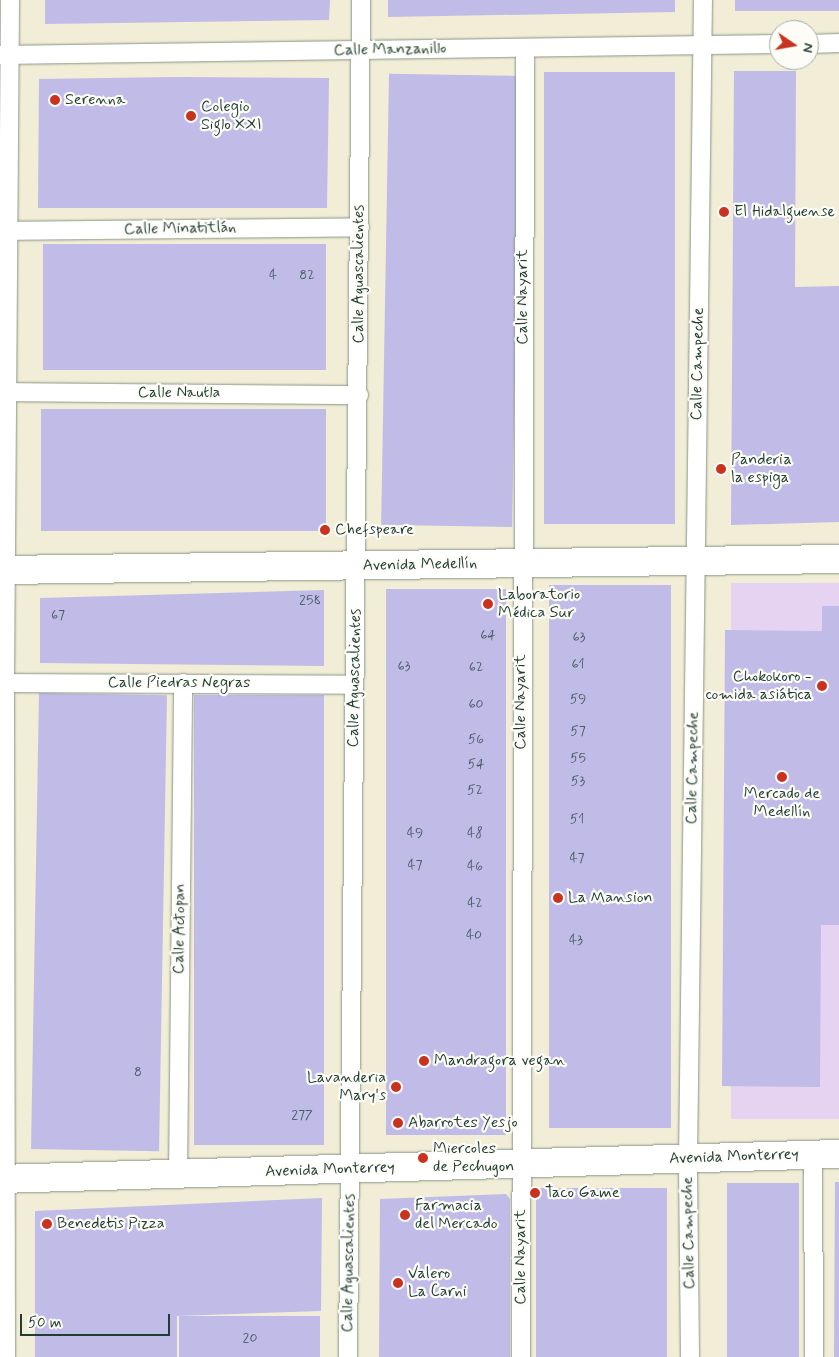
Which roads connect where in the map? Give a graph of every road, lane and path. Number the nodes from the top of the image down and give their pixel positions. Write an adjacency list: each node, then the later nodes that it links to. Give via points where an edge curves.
1 (10, 0): 10 (street)
2 (361, 0): 9 (street, Calle Aguascalientes)
3 (703, 0): 5 (street, Calle Campeche)
4 (839, 43): 7 (street)
5 (703, 44): 6 (street, Calle Manzanillo); 8 (street, Calle Manzanillo); 16 (street, Calle Campeche)
6 (769, 44)
7 (819, 44)
8 (524, 48): 9 (street, Calle Manzanillo); 17 (street, Calle Nayarit)
9 (361, 50): 10 (street, Calle Manzanillo); 11 (street, Calle Aguascalientes)
10 (5, 55): 12 (street)
11 (360, 227): 12 (street, Calle Minatitlán); 14 (street, Calle Aguascalientes)
12 (4, 231): 13 (street)
13 (4, 392): 14 (street, Calle Nautla); 19 (street)
14 (359, 395): 18 (street, Calle Aguascalientes)
15 (839, 559): 16 (main road, Avenida Medellín)
16 (696, 561): 17 (main road, Avenida Medellín); 24 (street, Calle Campeche)
17 (521, 562): 18 (main road, Avenida Medellín); 25 (street, Calle Nayarit)
18 (358, 566): 19 (main road, Avenida Medellín); 22 (street, Calle Aguascalientes)
19 (3, 570): 20 (street)
20 (5, 683): 21 (street, Calle Piedras Negras); 28 (street)
21 (183, 683): 22 (street, Calle Piedras Negras); 27 (street, Calle Actopan)
22 (354, 685): 26 (street, Calle Aguascalientes)
23 (826, 1154): 24 (main road, Avenida Monterrey); 33 (street)
24 (688, 1159): 25 (main road, Avenida Monterrey); 32 (street, Calle Campeche)
25 (522, 1164): 26 (main road, Avenida Monterrey); 31 (street, Calle Nayarit)
26 (350, 1169): 27 (main road, Avenida Monterrey); 30 (street, Calle Aguascalientes)
27 (178, 1176): 28 (main road, Avenida Monterrey)
28 (4, 1179): 29 (street)
29 (6, 1357)
30 (348, 1357)
31 (521, 1357)
32 (690, 1357)
33 (814, 1357)

